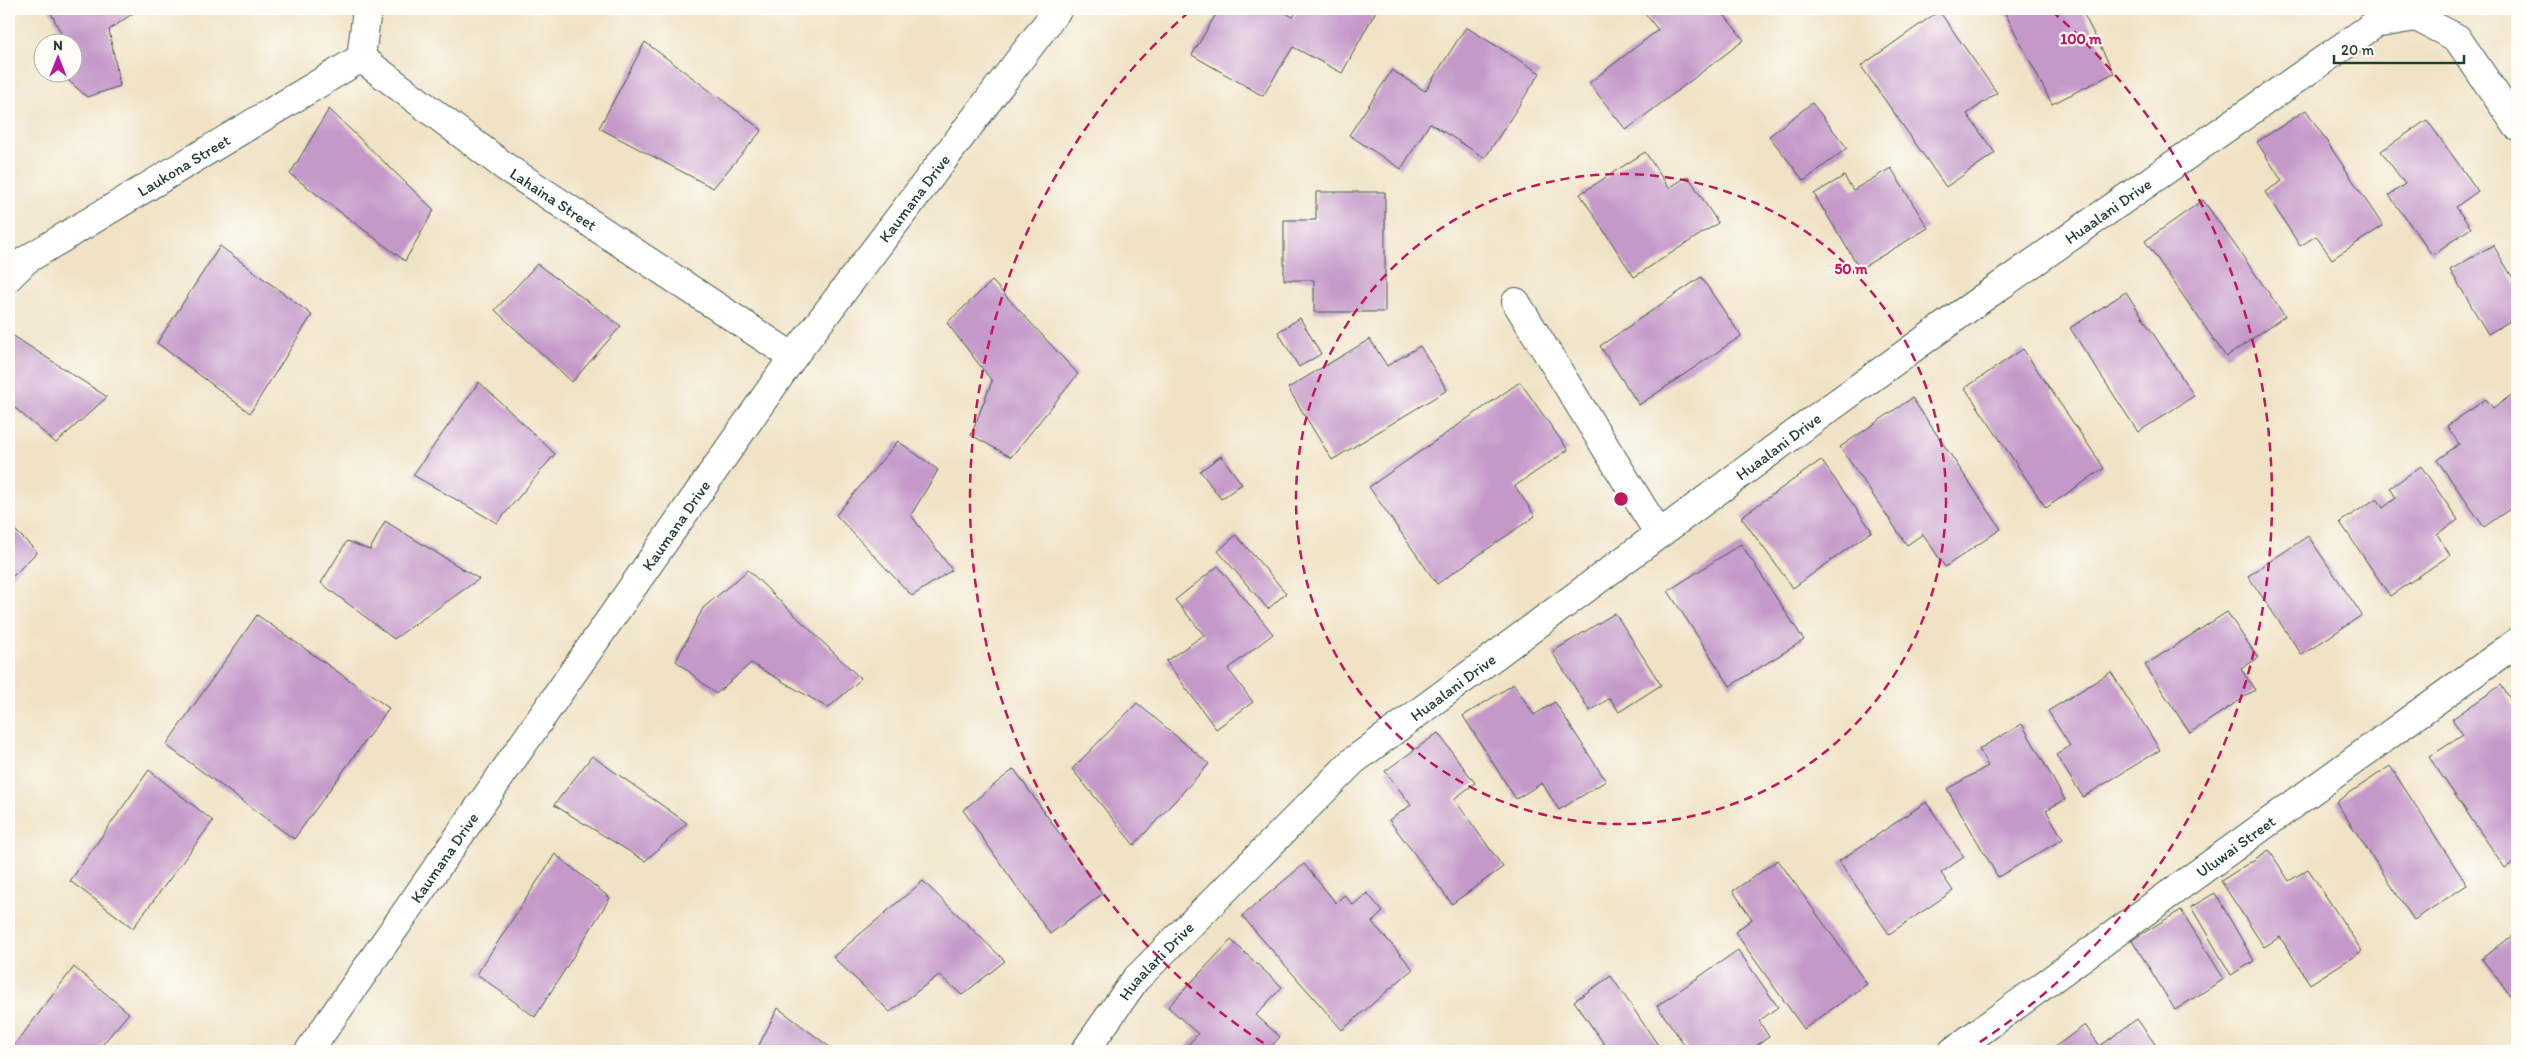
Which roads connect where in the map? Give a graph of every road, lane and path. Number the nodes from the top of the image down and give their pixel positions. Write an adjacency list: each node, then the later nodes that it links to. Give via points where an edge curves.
1 (367, 9): 3 (street)
2 (1058, 9): 7 (street, Kaumana Drive)
3 (361, 58): 5 (street, Laukona Street, via 26,260); 7 (street, Lahaina Street, via 504,166)
4 (2517, 126): 8 (street, Huaalani Drive, via 2457,38 2416,16 2375,24 1980,300)
5 (9, 277)
6 (1516, 302): 8 (street)
7 (793, 357): 10 (street, Kaumana Drive)
8 (1659, 534): 11 (street, Huaalani Drive, via 1353,761 1135,980)
9 (2517, 642): 12 (street, Uluwai Street)
10 (309, 1051)
11 (1086, 1051)
12 (1953, 1051)

